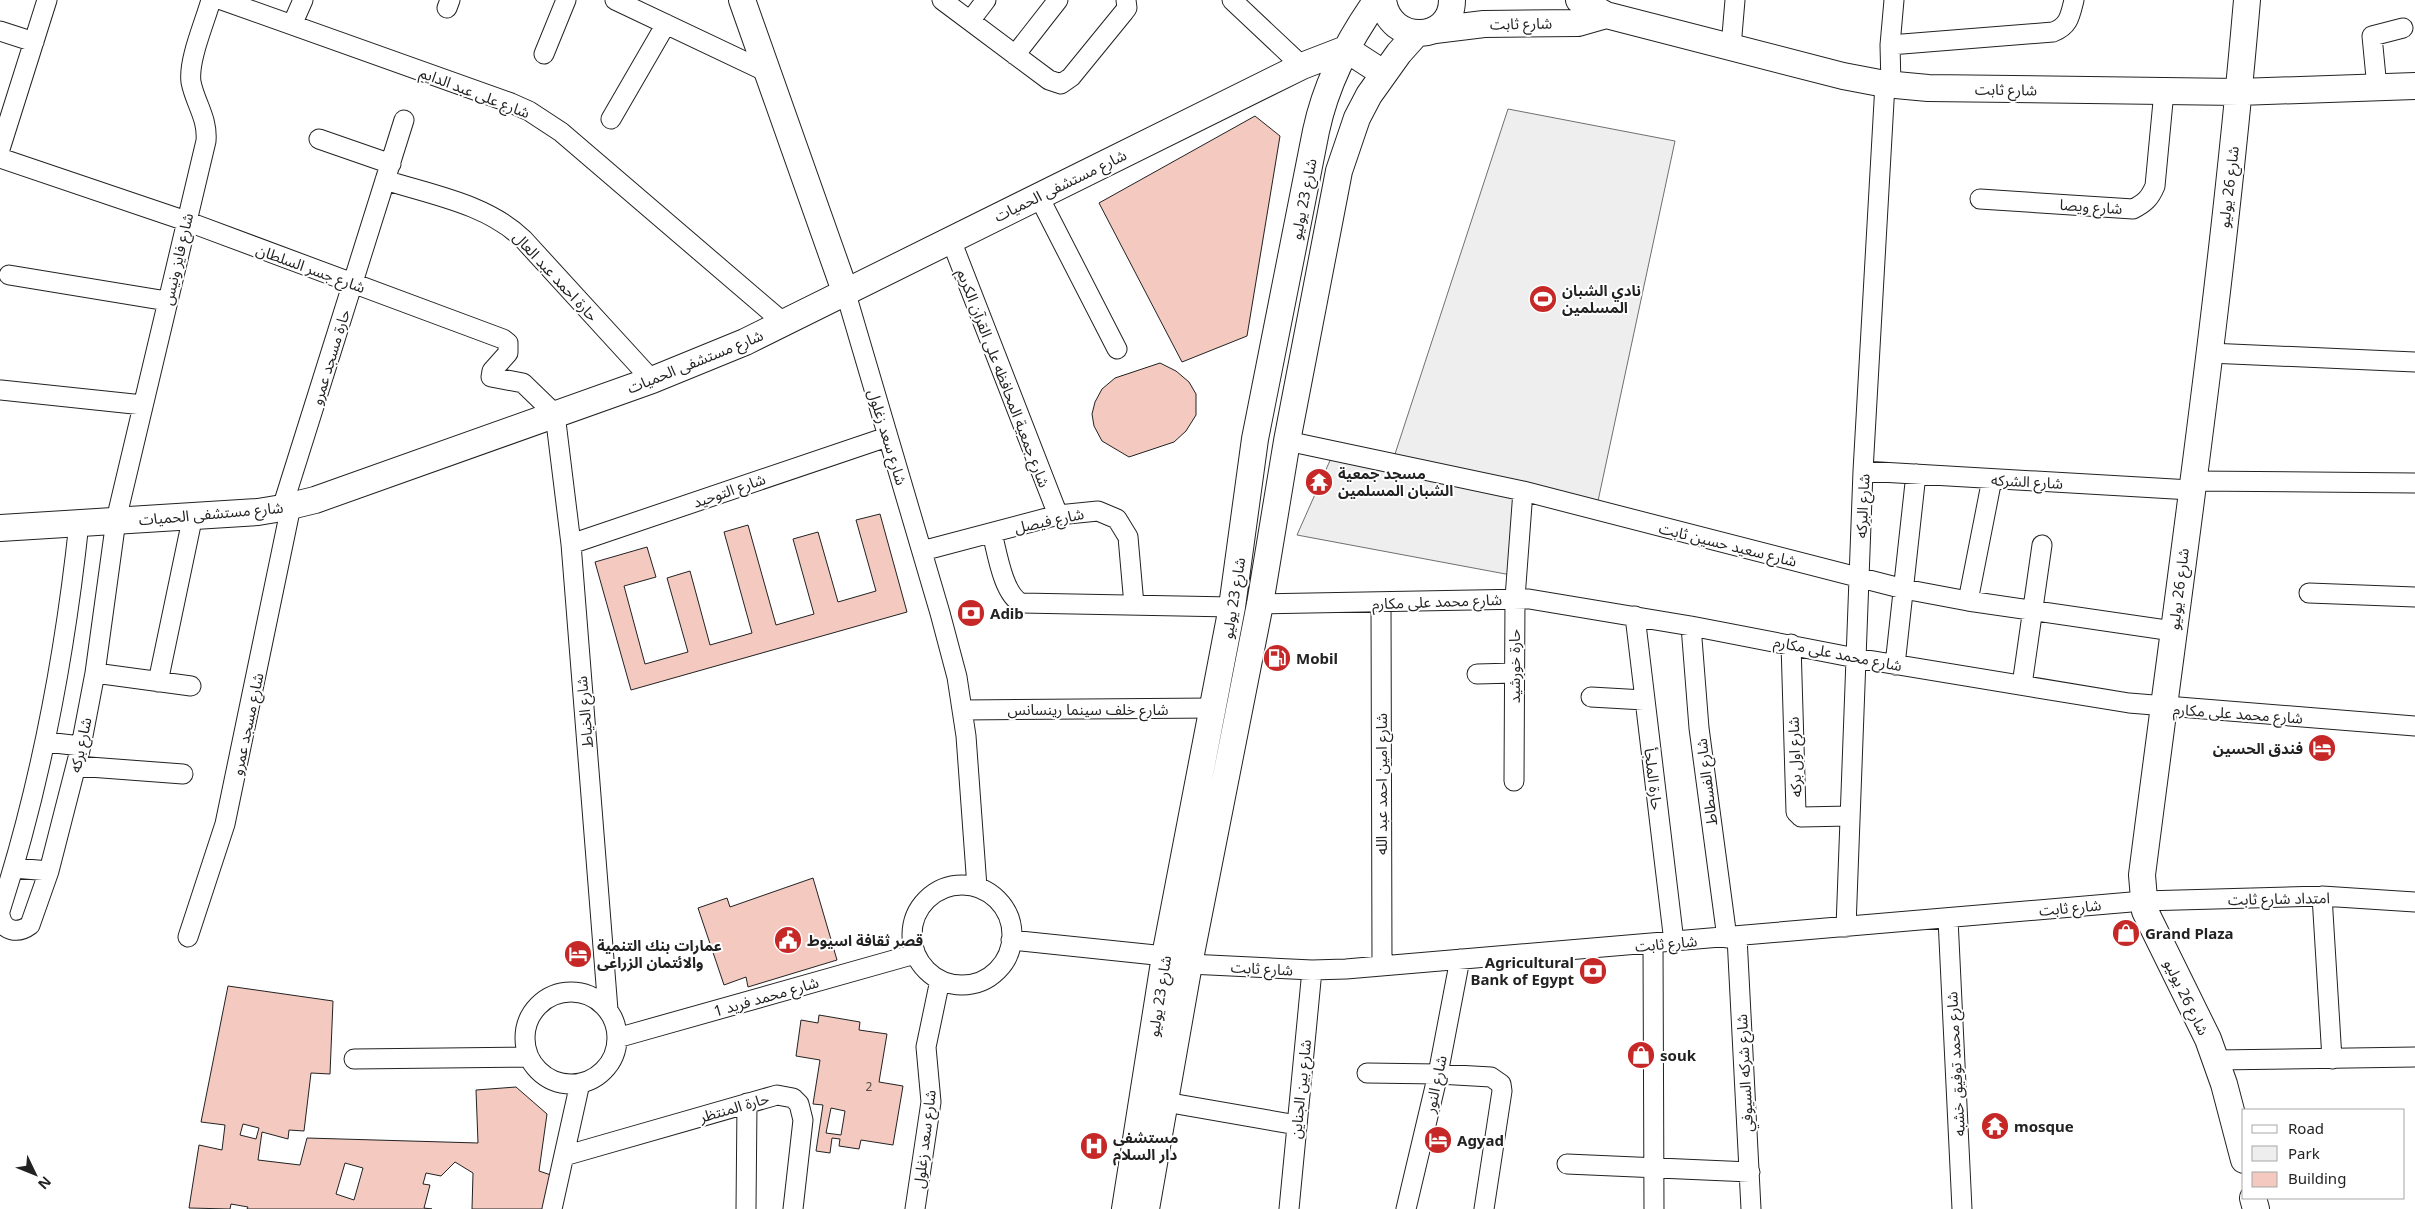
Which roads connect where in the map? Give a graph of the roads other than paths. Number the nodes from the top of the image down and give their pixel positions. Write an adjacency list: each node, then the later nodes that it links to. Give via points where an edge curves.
1 (47, 0): 28 (street)
2 (211, 0): 52 (street, شارع فايز ونيس, via 191,73 191,83 207,132)
3 (222, 0): 24 (street, شارع على عبد الدايم)
4 (303, 0): 24 (street)
5 (566, 0): 32 (street)
6 (615, 0): 23 (street)
7 (942, 0): 22 (street)
8 (986, 0): 22 (street)
9 (1058, 0): 33 (street)
10 (1126, 0): 33 (street, via 1124,12 1072,77 1061,84)
11 (1232, 0): 34 (street)
12 (1377, 0): 31 (main road, شارع 23 يوليو)
13 (1383, 0): 27 (main road, via 1390,20 1406,32)
14 (1452, 0): 27 (main road, شارع 23 يوليو, via 1449,15)
15 (1579, 0): 21 (main road, شارع ثابت)
16 (1735, 0): 30 (street)
17 (1894, 0): 29 (street, شارع البركه)
18 (2074, 0): 29 (street, via 2070,20 2052,32)
19 (2247, 0): 41 (main road, شارع 26 يوليو)
20 (746, 2): 35 (main road, شارع سعد زغلول)
21 (1606, 15): 27 (main road, شارع ثابت, via 1578,23 1484,24); 30 (main road, شارع ثابت)
22 (970, 21): 33 (street)
23 (666, 24): 35 (street); 42 (street)
24 (292, 26): 58 (street, شارع على عبد الدايم, via 511,104 546,121)
25 (2403, 28): 39 (street, via 2372,36)
26 (0, 31): 28 (street)
27 (1425, 32): 36 (main road, شارع 23 يوليو)
28 (34, 42): 47 (street)
29 (1890, 45): 37 (street, شارع البركه)
30 (1731, 48): 37 (main road, شارع ثابت)
31 (1346, 50): 34 (main road, شارع مستشفى الحميات); 36 (main road); 44 (main road, شارع 23 يوليو, via 1321,107)
32 (544, 54)
33 (1015, 55)
34 (1302, 66): 50 (main road, شارع مستشفى الحميات)
35 (769, 73): 56 (main road, شارع سعد زغلول)
36 (1383, 73): 46 (main road, شارع 23 يوليو, via 1357,118)
37 (1888, 85): 40 (main road, شارع ثابت); 68 (street, شارع البركه)
38 (2415, 86): 39 (main road, شارع ثابت)
39 (2377, 88): 41 (main road, شارع ثابت)
40 (2164, 91): 41 (main road, شارع ثابت); 51 (street, شارع ويصا, via 2155,186 2143,204 2133,209)
41 (2239, 92): 60 (main road, شارع 26 يوليو)
42 (611, 119)
43 (404, 120): 49 (street, حارة مسجد عمرو)
44 (1316, 131): 46 (main road); 93 (main road, شارع 23 يوليو, via 1256,439)
45 (319, 139): 49 (street, حارة احمد عبد العال)
46 (1348, 142): 67 (main road, شارع 23 يوليو, via 1339,171)
47 (0, 149)
48 (0, 158): 52 (street, شارع جسر السلطان)
49 (388, 172): 55 (street, حارة مسجد عمرو); 62 (street, حارة احمد عبد العال, via 481,211 508,226)
50 (1038, 195): 53 (main road, شارع مستشفى الحميات); 59 (street)
51 (1980, 199)
52 (186, 221): 55 (street, شارع جسر السلطان); 57 (street, شارع فايز ونيس)
53 (951, 240): 56 (main road, شارع مستشفى الحميات); 76 (street, شارع جمعية المحافظه على القرآن الكريم)
54 (9, 275): 57 (street)
55 (353, 283): 65 (street, شارع جسر السلطان, via 506,341 508,353 492,371 492,378 523,383); 74 (street, حارة مسجد عمرو)
56 (846, 294): 58 (main road, شارع مستشفى الحميات); 66 (street, شارع سعد زغلول)
57 (168, 301): 64 (street, شارع فايز ونيس)
58 (785, 324): 62 (main road, شارع مستشفى الحميات)
59 (1117, 349)
60 (2209, 353): 61 (street); 72 (main road, شارع 26 يوليو)
61 (2415, 362)
62 (652, 380): 65 (main road, شارع مستشفى الحميات)
63 (1, 390): 64 (street)
64 (143, 405): 77 (street, شارع فايز ونيس)
65 (555, 414): 74 (main road, شارع مستشفى الحميات, via 315,500); 81 (street, شارع الخياط)
66 (887, 436): 81 (street, شارع التوحيد); 83 (street, شارع سعد زغلول)
67 (1287, 441): 73 (street, شارع سعيد حسين ثابت); 91 (main road, شارع 23 يوليو)
68 (1863, 471): 69 (street, شارع الشركه); 84 (street, شارع البركه)
69 (1916, 474): 70 (street, شارع الشركه); 85 (street)
70 (1992, 479): 72 (street, شارع الشركه); 89 (street)
71 (2415, 483): 72 (street, شارع الشركه)
72 (2192, 485): 97 (main road, شارع 26 يوليو)
73 (1523, 491): 84 (street, شارع سعيد حسين ثابت); 88 (street, حارة خورشيد)
74 (287, 507): 75 (main road, شارع مستشفى الحميات); 129 (street, شارع مسجد عمرو, via 227,815)
75 (193, 515): 77 (main road, شارع مستشفى الحميات); 104 (street)
76 (1058, 515): 80 (street, شارع فيصل); 92 (street, شارع فيصل, via 1098,511 1117,519 1128,537)
77 (116, 520): 78 (main road, شارع مستشفى الحميات); 101 (street, شارع بركه)
78 (78, 522): 79 (main road, شارع مستشفى الحميات); 113 (street, via 60,669)
79 (0, 528)
80 (992, 533): 83 (street, شارع فيصل); 92 (street, via 1008,590 1015,600 1028,604)
81 (571, 544): 140 (street, شارع الخياط)
82 (2042, 544): 94 (street)
83 (922, 551): 111 (street, شارع سعد زغلول, via 950,645)
84 (1858, 578): 85 (street, شارع سعيد حسين ثابت); 99 (street, شارع البركه)
85 (1904, 588): 89 (street, شارع سعيد حسين ثابت); 100 (street)
86 (2309, 593): 87 (street)
87 (2415, 597)
88 (1515, 598): 90 (street, شارع محمد على مكارم); 95 (street, شارع محمد على مكارم); 102 (street, حارة خورشيد)
89 (1968, 601): 94 (street, شارع سعيد حسين ثابت)
90 (1381, 603): 91 (street, شارع محمد على مكارم); 137 (street, شارع امين احمد عبد الله)
91 (1260, 604): 136 (main road, شارع 23 يوليو)
92 (1134, 605): 93 (street)
93 (1232, 607): 110 (main road, شارع 23 يوليو)
94 (2032, 610): 97 (street, شارع سعيد حسين ثابت); 105 (street)
95 (1635, 616): 96 (street, شارع محمد على مكارم); 108 (street, حارة الملجأ)
96 (1691, 626): 98 (street, شارع محمد على مكارم); 130 (street, شارع الفسطاط, via 1699,728)
97 (2173, 631): 109 (main road, شارع 26 يوليو)
98 (1791, 644): 99 (street, شارع محمد على مكارم); 118 (street, شارع اول بركه, via 1796,812 1801,817)
99 (1856, 658): 100 (street, شارع محمد على مكارم); 118 (street, شارع البركه)
100 (1895, 665): 105 (street, شارع محمد على مكارم)
101 (95, 673): 104 (street); 114 (street, شارع بركه)
102 (1514, 673): 103 (street); 117 (street, حارة خورشيد)
103 (1477, 674)
104 (158, 682): 106 (street)
105 (2022, 685): 109 (street, شارع محمد على مكارم)
106 (191, 686)
107 (1591, 697): 108 (street)
108 (1644, 700): 132 (street, حارة الملجأ)
109 (2163, 707): 112 (street, شارع محمد على مكارم); 123 (main road, شارع 26 يوليو, via 2142,875)
110 (1214, 708): 111 (street, شارع خلف سينما رينسانس); 136 (main road, شارع 23 يوليو)
111 (963, 710): 121 (street, شارع سعد زغلول)
112 (2415, 726)
113 (46, 742): 114 (street); 119 (street)
114 (81, 746): 115 (street, شارع بركه)
115 (76, 766): 116 (street); 120 (street, شارع بركه)
116 (183, 774)
117 (1514, 781)
118 (1850, 816): 128 (street, شارع البركه)
119 (14, 868): 120 (street); 125 (street)
120 (49, 871): 126 (street, شارع بركه, via 30,925 18,931 10,930)
121 (976, 887): 131 (street, via 989,893 1007,913); 134 (street, via 961,885 931,895 914,922)
122 (2322, 896): 123 (street, امتداد شارع ثابت); 124 (street, امتداد شارع ثابت); 145 (street)
123 (2143, 900): 127 (street, شارع ثابت); 146 (main road, شارع 26 يوليو)
124 (2415, 902)
125 (0, 911)
126 (0, 915)
127 (1948, 919): 128 (street, شارع ثابت); 169 (street, شارع محمد توفيق خشبه)
128 (1846, 928): 130 (street, شارع ثابت)
129 (188, 937)
130 (1732, 937): 132 (street, شارع ثابت); 157 (street, شارع شركه السيوفي)
131 (1011, 940): 136 (street, شارع ثابت); 139 (street, via 1005,959 992,974 966,984)
132 (1674, 942): 133 (street, شارع ثابت)
133 (1653, 944): 135 (street, شارع ثابت); 156 (street)
134 (915, 954): 139 (street, via 925,969); 141 (street, شارع محمد فريد 1)
135 (1460, 959): 137 (street, شارع ثابت); 148 (street, شارع النور)
136 (1177, 960): 138 (street, شارع ثابت); 150 (main road, شارع 23 يوليو); 162 (main road, شارع 23 يوليو)
137 (1382, 965): 138 (street, شارع ثابت)
138 (1312, 970): 152 (street, شارع بين الجناين)
139 (940, 980): 161 (street, شارع سعد زغلول, via 926,1047 930,1102)
140 (608, 1010): 141 (street); 142 (street, via 598,1001 573,992 548,999 530,1018 526,1031)
141 (617, 1038): 149 (street, via 610,1062 603,1072)
142 (529, 1057): 144 (street); 149 (street, via 545,1076 562,1083)
143 (2415, 1057): 145 (street)
144 (354, 1059)
145 (2332, 1059): 146 (street)
146 (2216, 1060): 153 (main road, شارع 26 يوليو)
147 (1367, 1074): 148 (street)
148 (1438, 1074): 165 (street, شارع النور); 166 (street, via 1491,1078 1500,1084 1502,1091)
149 (580, 1083): 154 (street)
150 (1165, 1102): 152 (street); 163 (main road, شارع 23 يوليو)
151 (747, 1103): 154 (street, حارة المنتظر); 159 (street); 160 (street, حارة المنتظر, via 777,1094 785,1095 799,1104 803,1112)
152 (1297, 1125): 164 (street, شارع بين الجناين)
153 (2242, 1153)
154 (564, 1156): 158 (street)
155 (1568, 1164): 156 (street)
156 (1654, 1168): 157 (street); 167 (street)
157 (1750, 1172): 168 (street, شارع شركه السيوفي)
158 (552, 1209)
159 (746, 1209)
160 (794, 1209)
161 (915, 1209)
162 (1126, 1209)
163 (1146, 1209)
164 (1289, 1209)
165 (1406, 1209)
166 (1484, 1209)
167 (1654, 1209)
168 (1751, 1209)
169 (1962, 1209)

